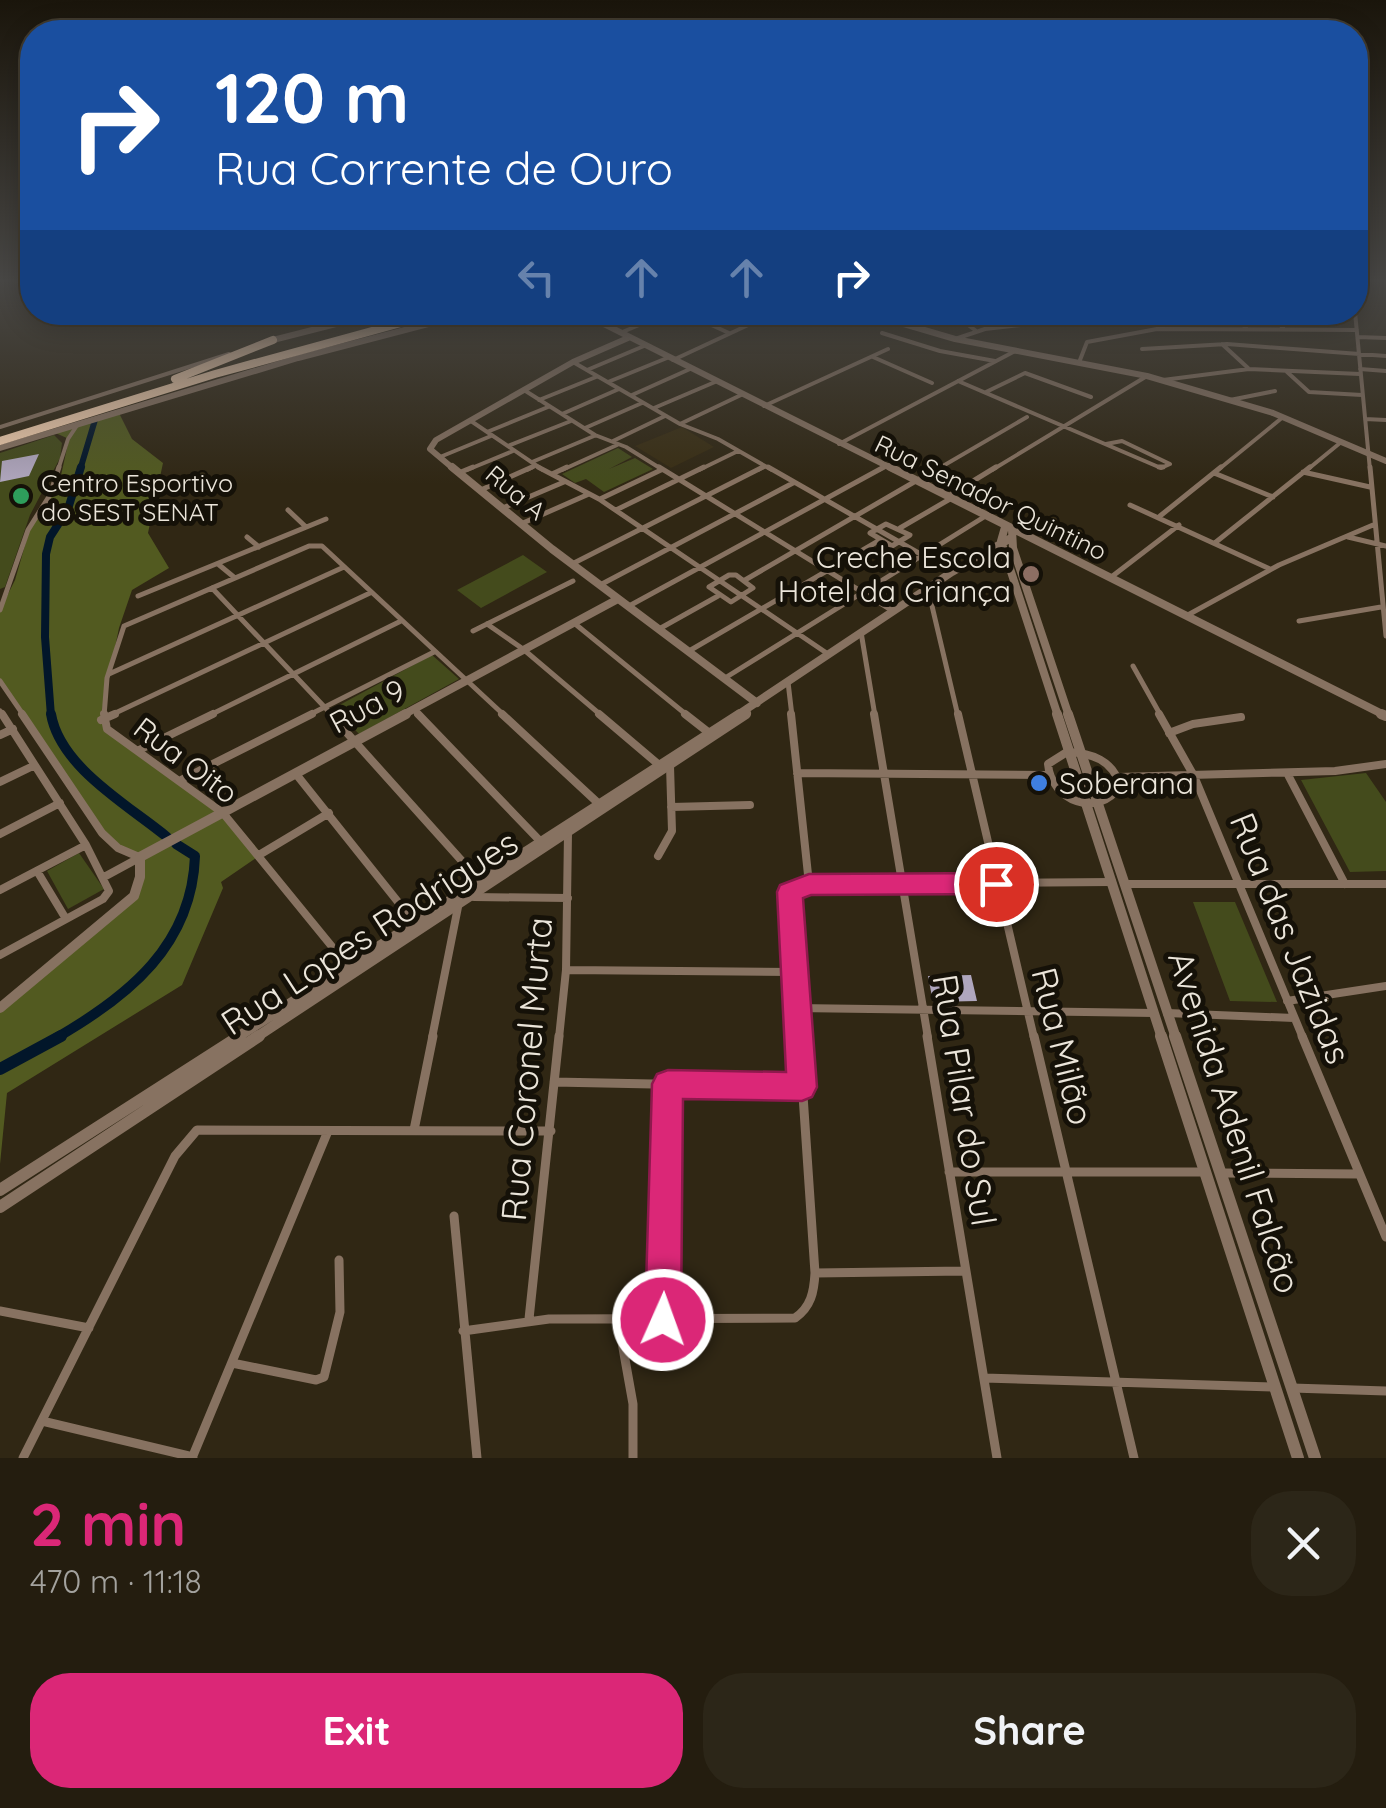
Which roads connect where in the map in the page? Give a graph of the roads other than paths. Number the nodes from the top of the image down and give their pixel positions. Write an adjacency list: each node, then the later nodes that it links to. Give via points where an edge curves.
1 (248, 348): 68 (street)
2 (252, 348): 45 (highway)
3 (297, 348): 45 (highway)
4 (312, 348): 41 (highway)
5 (336, 348): 23 (street)
6 (605, 348): 27 (street)
7 (639, 348): 29 (street)
8 (648, 348): 24 (street, Rua Senador Quintino)
9 (696, 348): 24 (street)
10 (930, 348): 26 (street)
11 (1006, 348): 18 (street)
12 (1083, 348): 25 (street)
13 (1166, 348): 19 (street)
14 (1226, 348): 28 (street)
15 (1277, 348): 20 (street)
16 (1358, 348): 20 (street)
17 (888, 349): 21 (street)
18 (1018, 350): 25 (street); 26 (street)
19 (1142, 350)
20 (1359, 354): 22 (street); 33 (street)
21 (872, 356): 40 (street); 55 (street)
22 (1386, 356)
23 (298, 358): 41 (highway); 65 (street)
24 (670, 359): 30 (street, Rua Senador Quintino); 38 (street)
25 (1080, 360): 35 (street)
26 (996, 361): 37 (street)
27 (573, 362): 29 (street); 43 (street)
28 (1249, 369): 31 (street); 36 (street)
29 (586, 370): 34 (street)
30 (690, 370): 39 (street, Rua Senador Quintino); 48 (street)
31 (1286, 370): 33 (street); 47 (street, via 1310,392)
32 (1386, 371): 33 (street)
33 (1360, 372): 47 (street)
34 (598, 376): 38 (street); 51 (street)
35 (1147, 376): 36 (street); 67 (street)
36 (1162, 380): 52 (street)
37 (958, 381): 46 (street); 77 (street)
38 (608, 382): 42 (street)
39 (714, 382): 49 (street, Rua Senador Quintino); 56 (street)
40 (932, 383)
41 (183, 384): 74 (highway)
42 (620, 389): 48 (street); 57 (street)
43 (524, 390): 51 (street); 64 (street)
44 (1275, 391): 52 (street)
45 (139, 392): 74 (highway)
46 (986, 393): 50 (street, via 1025,373); 67 (street)
47 (1362, 394): 62 (street)
48 (632, 395): 53 (street)
49 (741, 395): 55 (street, Rua Senador Quintino); 66 (street)
50 (1091, 397)
51 (539, 400): 54 (street)
52 (1230, 400): 60 (street)
53 (643, 402): 56 (street); 69 (street)
54 (549, 406): 57 (street); 71 (street)
55 (763, 406): 77 (street, Rua Senador Quintino)
56 (654, 408): 58 (street)
57 (562, 414): 61 (street)
58 (666, 416): 66 (street); 76 (street)
59 (1027, 417): 95 (street)
60 (1284, 417): 75 (street); 90 (street)
61 (572, 420): 69 (street); 78 (street)
62 (1364, 420): 63 (street); 80 (street)
63 (1386, 420)
64 (472, 421): 71 (street); 81 (street, via 432,444)
65 (80, 422): 70 (street); 73 (street)
66 (680, 424): 79 (street)
67 (1065, 426): 86 (street, via 1169,462); 101 (street)
68 (0, 427)
69 (584, 428): 72 (street)
70 (50, 430): 73 (street); 74 (street)
71 (489, 433): 78 (street); 81 (street)
72 (595, 435): 76 (street); 83 (street)
73 (68, 439): 160 (street)
74 (0, 442)
75 (1340, 443): 80 (street); 88 (street)
76 (614, 444): 87 (street); 91 (street)
77 (839, 444): 85 (street, Rua Senador Quintino)
78 (511, 448): 83 (street); 89 (street)
79 (739, 451): 84 (street); 92 (street)
80 (1367, 455): 82 (street); 96 (street)
81 (440, 457): 89 (street, Rua A)
82 (1386, 462)
83 (534, 464): 91 (street); 97 (street)
84 (766, 466): 94 (street); 99 (street)
85 (884, 467): 95 (street, Rua Senador Quintino); 103 (street)
86 (1161, 468)
87 (662, 470): 92 (street); 102 (street)
88 (1302, 471): 96 (street); 100 (street)
89 (461, 472): 97 (street, Rua A)
90 (1214, 472): 100 (street); 109 (street)
91 (552, 474): 93 (street)
92 (680, 480): 99 (street); 107 (street)
93 (565, 481): 98 (street); 105 (street)
94 (794, 482): 103 (street); 108 (street)
95 (916, 482): 101 (street, Rua Senador Quintino); 110 (street)
96 (1370, 487): 115 (street)
97 (483, 489): 105 (street, Rua A)
98 (590, 494): 102 (street); 113 (street)
99 (706, 496): 108 (street); 118 (street)
100 (1273, 497): 126 (street)
101 (948, 498): 111 (street, Rua Senador Quintino); 117 (street)
102 (599, 499): 107 (street)
103 (824, 499): 110 (street); 120 (street)
104 (1130, 505): 109 (street)
105 (504, 507): 113 (street, Rua A)
106 (288, 510): 116 (street)
107 (616, 510): 118 (street)
108 (736, 515): 120 (street); 130 (street)
109 (1160, 516): 114 (street)
110 (856, 517): 119 (street); 131 (street)
111 (984, 517): 121 (street, Rua Senador Quintino); 132 (street)
112 (326, 519): 116 (street)
113 (523, 523): 135 (street, Rua A)
114 (1179, 525): 126 (street); 143 (street)
115 (1372, 525): 122 (street); 127 (street)
116 (306, 527): 129 (street)
117 (901, 527): 119 (street); 125 (street, via 910,535)
118 (642, 528): 130 (street); 135 (street)
119 (876, 528): 124 (street, via 870,533); 125 (street)
120 (765, 532): 131 (street); 138 (street)
121 (1007, 534): 133 (street, Avenida Adenil Falcão); 136 (street, Rua Lopes Rodrigues); 143 (street, Rua Senador Quintino); 153 (street, Avenida Adenil Falcão)
122 (1345, 536): 127 (street); 139 (street)
123 (247, 537): 129 (street)
124 (880, 540): 125 (street); 140 (street)
125 (900, 542): 132 (street)
126 (1216, 542): 139 (street)
127 (1374, 543): 128 (street); 144 (street)
128 (1386, 546)
129 (259, 547): 134 (street)
130 (672, 548): 138 (street); 148 (street)
131 (796, 551): 140 (street); 147 (street)
132 (922, 554): 141 (street); 151 (street)
133 (1006, 556): 136 (street, via 994,552); 153 (street, Avenida Adenil Falcão)
134 (218, 564): 142 (street); 154 (street)
135 (572, 564): 148 (street, Rua A)
136 (965, 564): 141 (street, Rua Lopes Rodrigues)
137 (344, 567): 142 (street, via 318,545); 152 (street); 163 (street)
138 (700, 569): 146 (street); 158 (street)
139 (1271, 569): 164 (street)
140 (829, 572): 151 (street); 161 (street)
141 (952, 572): 150 (street, Rua Lopes Rodrigues)
142 (235, 578): 149 (street)
143 (1110, 578): 164 (street, Rua Senador Quintino)
144 (1382, 579): 159 (street)
145 (573, 580): 168 (street)
146 (718, 580): 147 (street, via 732,574); 155 (street, via 709,588); 156 (street)
147 (745, 580): 156 (street, via 753,589)
148 (600, 585): 157 (street, Rua A)
149 (212, 588): 163 (street); 181 (street, Rua Oito, via 120,632)
150 (928, 588): 162 (street, Rua Lopes Rodrigues); 207 (street, Rua Milão)
151 (862, 592): 162 (street); 172 (street)
152 (370, 593): 165 (street); 174 (street)
153 (1022, 595): 199 (street, Avenida Adenil Falcão)
154 (138, 596)
155 (718, 596): 156 (street, via 729,602); 169 (street)
156 (742, 596): 161 (street)
157 (618, 598): 158 (street, Rua A); 166 (street, Rua 9)
158 (629, 606): 169 (street, Rua A)
159 (1381, 607): 167 (street); 173 (street)
160 (0, 610)
161 (762, 610): 172 (street); 176 (street)
162 (894, 612): 171 (street, Rua Lopes Rodrigues)
163 (237, 615): 174 (street); 181 (street)
164 (1186, 616): 190 (street, Rua Senador Quintino)
165 (401, 622): 177 (street); 180 (street)
166 (574, 622): 175 (street, Rua 9); 194 (street)
167 (1299, 622)
168 (487, 624): 170 (street); 175 (street)
169 (658, 629): 176 (street, Rua A)
170 (474, 631)
171 (861, 632): 178 (street, Rua Lopes Rodrigues); 205 (street, Rua Pilar do Sul)
172 (797, 634): 178 (street); 182 (street)
173 (1386, 636)
174 (266, 643): 180 (street); 192 (street)
175 (524, 650): 185 (street, Rua 9); 201 (street)
176 (689, 651): 182 (street, Rua A)
177 (434, 652): 185 (street); 187 (street)
178 (828, 654): 183 (street, Rua Lopes Rodrigues)
179 (1133, 666): 195 (street, Rua das Jazidas)
180 (294, 673): 187 (street); 198 (street)
181 (108, 674): 192 (street, Rua Oito)
182 (725, 678): 186 (street, Rua A)
183 (788, 681): 186 (street, Rua Lopes Rodrigues); 204 (street)
184 (0, 682): 226 (street, via 102,833)
185 (465, 682): 188 (street, Rua 9); 214 (street)
186 (759, 701): 194 (street, Rua Lopes Rodrigues); 201 (street, Rua Lopes Rodrigues)
187 (323, 705): 197 (street); 211 (street)
188 (414, 709): 197 (street, Rua 9); 222 (street)
189 (0, 711): 193 (street)
190 (1386, 716)
191 (1241, 717): 195 (street)
192 (101, 720): 198 (street, Rua Oito)
193 (13, 729): 196 (street); 202 (street)
194 (708, 732): 201 (street, Rua Lopes Rodrigues)
195 (1169, 732): 209 (street, Rua das Jazidas)
196 (0, 735)
197 (355, 741): 203 (street, Rua 9); 229 (street)
198 (138, 750): 211 (street, Rua Oito)
199 (1074, 752): 208 (street, via 1051,760); 210 (street, via 1104,760); 215 (street, Avenida Adenil Falcão)
200 (1386, 764): 206 (street)
201 (664, 765): 214 (street, Rua Lopes Rodrigues); 217 (street); 220 (street, Rua Lopes Rodrigues)
202 (33, 766): 212 (street); 213 (street)
203 (296, 773): 218 (street, Rua 9); 219 (street)
204 (797, 773): 205 (street); 233 (street)
205 (884, 773): 207 (street); 231 (street, Rua Pilar do Sul)
206 (1287, 773): 209 (street); 235 (street)
207 (971, 774): 208 (street); 234 (street, Rua Milão)
208 (1047, 775): 215 (street, via 1064,796)
209 (1194, 776): 210 (street); 230 (street, Rua das Jazidas)
210 (1118, 777): 215 (street, via 1117,795)
211 (181, 780): 218 (street, Rua Oito)
212 (0, 782)
213 (60, 803): 221 (street); 223 (street)
214 (598, 803): 220 (street, Rua Lopes Rodrigues)
215 (1091, 804): 232 (street, Avenida Adenil Falcão)
216 (750, 805): 217 (street)
217 (671, 807): 225 (street, via 672,834)
218 (224, 813): 224 (street, Rua Oito); 226 (street, Rua 9)
219 (328, 813): 224 (street); 242 (street)
220 (564, 831): 222 (street, Rua Lopes Rodrigues); 238 (street, Rua Lopes Rodrigues); 239 (street, Rua Coronel Murta)
221 (0, 834)
222 (540, 841): 229 (street, Rua Lopes Rodrigues)
223 (86, 845): 227 (street); 228 (street)
224 (259, 855): 245 (street, Rua Oito)
225 (658, 856)
226 (140, 857): 228 (street); 250 (street, via 134,896)
227 (36, 871): 237 (street); 241 (street)
228 (104, 877): 241 (street, via 107,896)
229 (480, 880): 242 (street, Rua Lopes Rodrigues)
230 (1239, 882): 232 (street); 235 (street); 249 (street, Rua das Jazidas)
231 (903, 883): 233 (street); 234 (street); 252 (street, Rua Pilar do Sul)
232 (1118, 883): 234 (street); 254 (street, Avenida Adenil Falcão)
233 (809, 884): 247 (street, via 789,894)
234 (996, 884): 253 (street, Rua Milão)
235 (1345, 884): 236 (street)
236 (1386, 884)
237 (0, 890)
238 (474, 897): 239 (street); 240 (street, Rua Lopes Rodrigues)
239 (568, 898): 246 (street, Rua Coronel Murta)
240 (458, 907): 243 (street, Rua Lopes Rodrigues); 262 (street)
241 (66, 919): 244 (street)
242 (414, 922): 243 (street, Rua Lopes Rodrigues)
243 (400, 938): 245 (street, Rua Lopes Rodrigues); 256 (street, Rua Lopes Rodrigues)
244 (0, 955)
245 (346, 966): 256 (street, Rua Lopes Rodrigues)
246 (566, 970): 247 (street); 258 (street, Rua Coronel Murta)
247 (792, 972): 251 (street)
248 (1386, 986): 249 (street)
249 (1287, 1001): 255 (street, Rua das Jazidas)
250 (0, 1008)
251 (796, 1008): 252 (street); 260 (street)
252 (923, 1010): 253 (street); 264 (street, Rua Pilar do Sul)
253 (1026, 1012): 254 (street); 265 (street, Rua Milão)
254 (1160, 1013): 255 (street); 257 (street, Avenida Adenil Falcão)
255 (1294, 1018): 268 (street, Rua das Jazidas)
256 (259, 1030): 269 (street, Rua Lopes Rodrigues); 270 (street, Rua Lopes Rodrigues)
257 (1176, 1061): 266 (street, Avenida Adenil Falcão); 267 (street, Avenida Adenil Falcão)
258 (554, 1082): 259 (street); 263 (street, Rua Coronel Murta)
259 (668, 1084): 260 (street); 279 (street)
260 (802, 1087): 275 (street)
261 (328, 1130): 262 (street); 280 (street, via 205,1127 183,1142); 282 (street)
262 (414, 1130): 263 (street)
263 (551, 1131): 277 (street, Rua Coronel Murta)
264 (950, 1172): 265 (street); 274 (street, Rua Pilar do Sul)
265 (1066, 1172): 266 (street); 284 (street, Rua Milão)
266 (1205, 1172): 285 (street, Avenida Adenil Falcão)
267 (1221, 1173): 268 (street); 286 (street, Avenida Adenil Falcão)
268 (1360, 1174): 272 (street, Rua das Jazidas)
269 (0, 1190)
270 (0, 1207)
271 (454, 1216): 281 (street)
272 (1386, 1237)
273 (339, 1260): 282 (street, via 340,1312 324,1377)
274 (964, 1271): 275 (street); 283 (street, Rua Pilar do Sul)
275 (815, 1274): 279 (street, via 811,1300 795,1318)
276 (0, 1311): 280 (street)
277 (529, 1320): 278 (street); 281 (street)
278 (618, 1320): 279 (street); 292 (street, via 633,1404)
279 (663, 1320)
280 (89, 1328): 288 (street)
281 (464, 1331): 291 (street)
282 (232, 1362): 289 (street)
283 (984, 1378): 284 (street); 293 (street, Rua Pilar do Sul)
284 (1115, 1380): 285 (street); 294 (street, Rua Milão)
285 (1275, 1387): 295 (street, Avenida Adenil Falcão)
286 (1292, 1388): 287 (street); 296 (street, Avenida Adenil Falcão)
287 (1386, 1391)
288 (42, 1421): 289 (street); 290 (street)
289 (192, 1457)
290 (23, 1458)
291 (477, 1458)
292 (633, 1458)
293 (997, 1458)
294 (1134, 1458)
295 (1298, 1458)
296 (1316, 1458)

